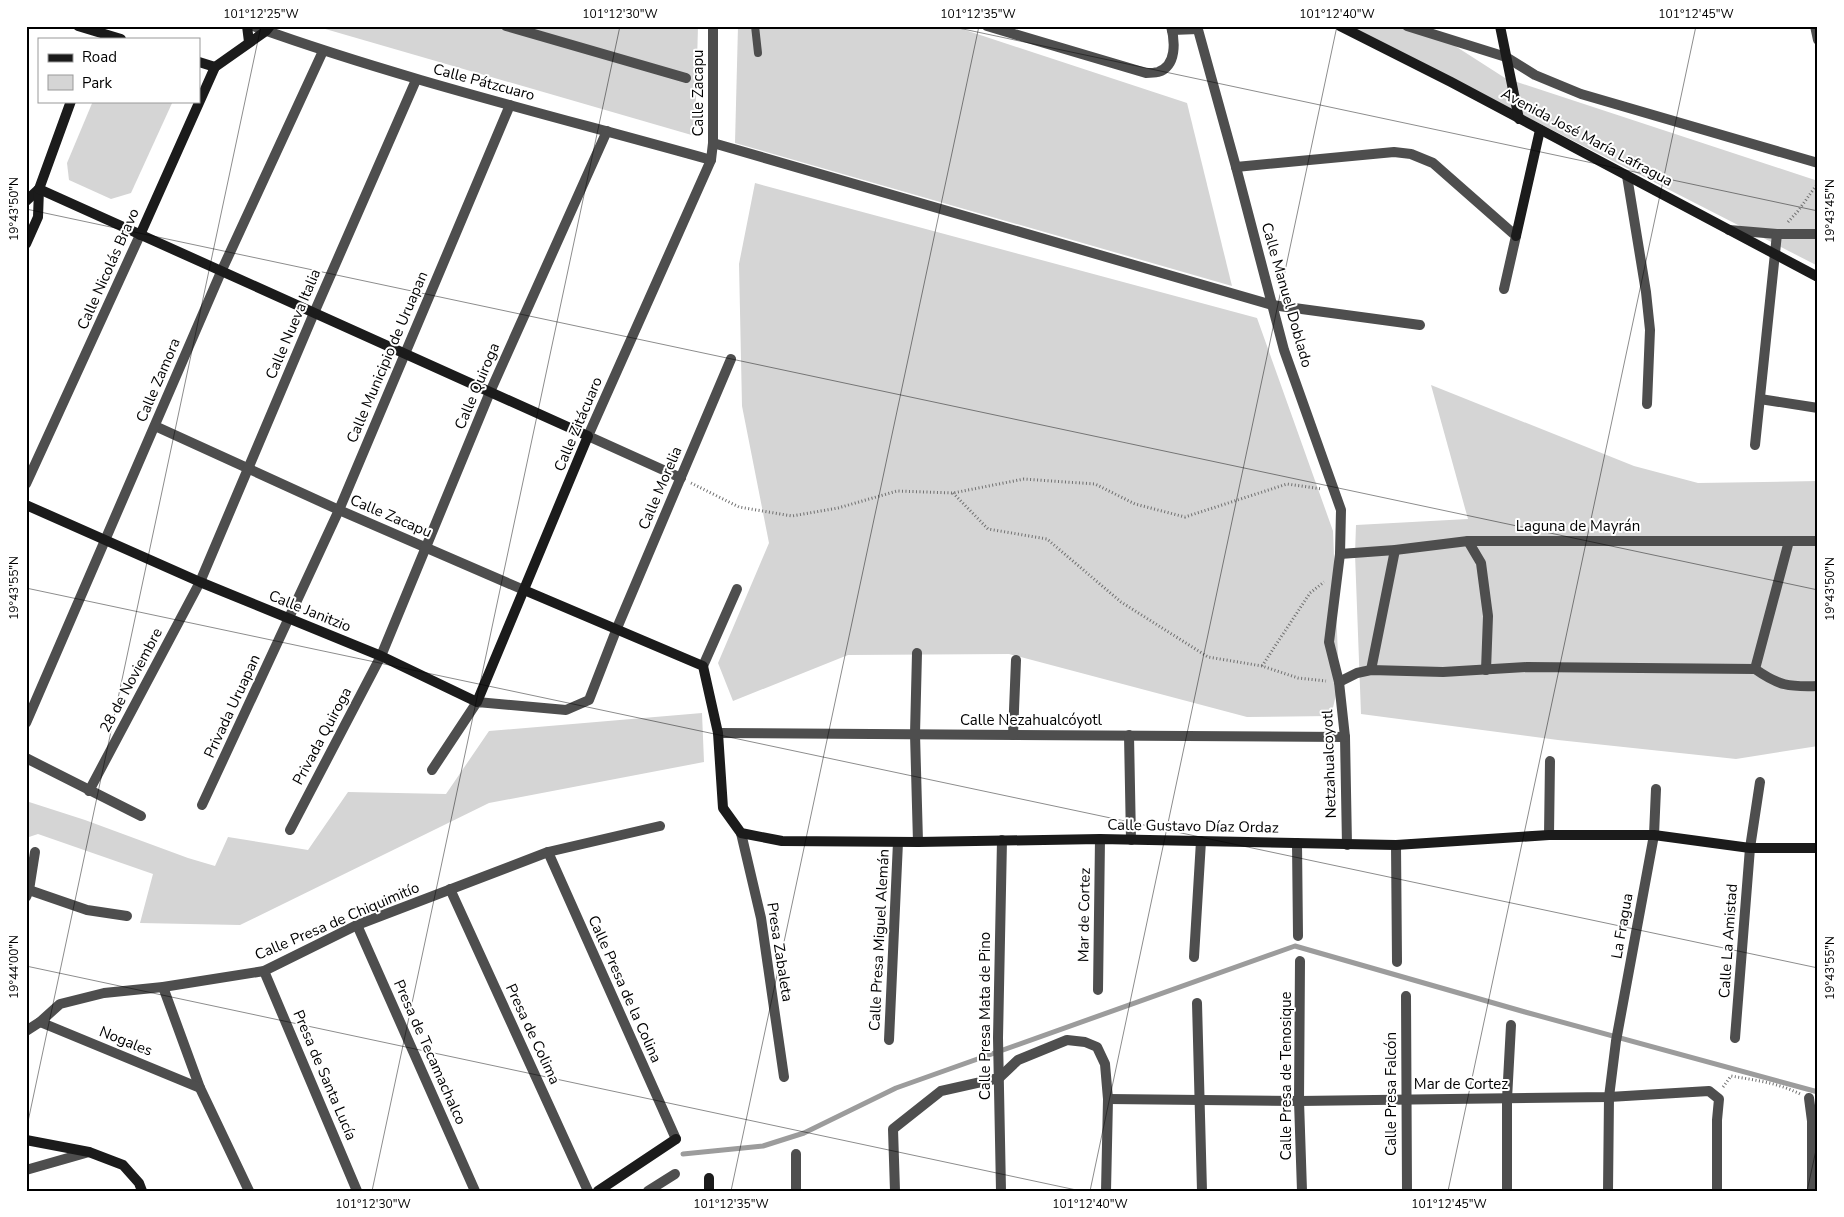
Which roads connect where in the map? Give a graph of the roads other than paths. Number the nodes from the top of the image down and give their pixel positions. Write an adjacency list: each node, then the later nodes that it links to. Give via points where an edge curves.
1 (78, 26): 15 (street)
2 (248, 26): 18 (street)
3 (252, 26): 14 (street, Calle Pátzcuaro)
4 (506, 26): 24 (street)
5 (713, 26): 31 (street, Calle Zacapu)
6 (755, 26): 20 (lane)
7 (987, 26): 12 (street, via 1146,73 1159,72 1170,63 1174,48)
8 (1340, 26): 28 (street, Avenida José María Lafragua)
9 (1407, 26): 21 (street, Avenida José María Lafragua)
10 (1500, 26): 21 (street)
11 (1815, 27): 17 (street)
12 (1172, 28): 13 (street)
13 (1198, 28): 34 (street, Calle Manuel Doblado)
14 (268, 29): 18 (street); 19 (street, Calle Pátzcuaro)
15 (96, 35): 16 (street)
16 (115, 38)
17 (1818, 40)
18 (249, 42): 23 (street)
19 (323, 51): 25 (street, Calle Pátzcuaro); 45 (street, Calle Zamora)
20 (758, 53)
21 (1506, 57): 28 (street); 33 (street, Avenida José María Lafragua, via 1535,75 1581,94)
22 (200, 62): 23 (street)
23 (216, 67): 41 (street, Calle Nicolás Bravo)
24 (686, 78)
25 (416, 80): 27 (street, Calle Pátzcuaro); 49 (street, Calle Nueva Italia)
26 (72, 102): 36 (street)
27 (510, 105): 30 (street, Calle Pátzcuaro); 51 (street, Calle Municipio de Uruapan)
28 (1519, 118): 29 (street, Avenida José María Lafragua)
29 (1540, 130): 35 (street, Avenida José María Lafragua); 42 (street)
30 (607, 131): 32 (street, Calle Pátzcuaro); 53 (street, Calle Quiroga)
31 (713, 143): 32 (street, Calle Zacapu); 48 (street)
32 (711, 160): 58 (street, Calle Zitácuaro)
33 (1818, 163)
34 (1236, 167): 42 (street, via 1394,152 1411,154 1433,163); 48 (street, Calle Manuel Doblado)
35 (1627, 176): 38 (street, Avenida José María Lafragua); 55 (street, via 1650,330)
36 (40, 189): 37 (street); 41 (street); 43 (street, via 38,218)
37 (26, 201)
38 (1728, 230): 39 (street); 44 (street, Avenida José María Lafragua)
39 (1777, 234): 40 (street); 44 (street)
40 (1818, 234)
41 (140, 235): 45 (street); 62 (street, Calle Nicolás Bravo)
42 (1516, 236): 47 (street)
43 (27, 242)
44 (1776, 255): 46 (street, Avenida José María Lafragua); 54 (street)
45 (221, 272): 49 (street); 57 (street, Calle Zamora)
46 (1818, 277)
47 (1504, 289)
48 (1272, 305): 50 (street); 71 (street, Calle Manuel Doblado, via 1284,350 1341,510)
49 (314, 313): 51 (street); 60 (street, Calle Nueva Italia)
50 (1420, 325)
51 (405, 354): 53 (street); 64 (street, Calle Municipio de Uruapan)
52 (731, 359): 61 (street, Calle Morelia)
53 (490, 392): 58 (street); 69 (street, Calle Quiroga)
54 (1760, 400): 56 (street); 59 (street)
55 (1646, 404)
56 (1818, 408)
57 (155, 426): 60 (street, Calle Zacapu); 65 (street, Calle Zamora)
58 (588, 436): 61 (street); 74 (street, Calle Zitácuaro)
59 (1756, 445)
60 (249, 467): 64 (street, Calle Zacapu); 73 (street, Calle Nueva Italia)
61 (681, 478): 77 (street, Calle Morelia)
62 (26, 484)
63 (26, 505): 65 (street, Calle Janitzio)
64 (339, 510): 69 (street, Calle Zacapu); 76 (street, Calle Municipio de Uruapan)
65 (105, 540): 73 (street, Calle Janitzio); 89 (street, Calle Zamora)
66 (1468, 541): 67 (street, Laguna de Mayrán); 70 (street, Laguna de Mayrán); 84 (street, via 1481,563 1488,616)
67 (1789, 541): 68 (street, Laguna de Mayrán); 82 (street)
68 (1818, 542)
69 (426, 547): 74 (street, Calle Zacapu); 79 (street, Calle Quiroga)
70 (1395, 550): 71 (street, Laguna de Mayrán); 83 (street)
71 (1340, 554): 72 (street, Calle Manuel Doblado)
72 (1338, 571): 85 (street, Netzahualcoyotl, via 1329,642)
73 (200, 582): 76 (street, Calle Janitzio); 100 (street, 28 de Noviembre)
74 (524, 590): 77 (street, Calle Zacapu); 88 (street, Calle Zitácuaro)
75 (737, 590): 81 (street)
76 (289, 619): 79 (street, Calle Janitzio); 101 (street, Privada Uruapan)
77 (617, 628): 81 (street, Calle Zacapu); 87 (street, Calle Morelia)
78 (916, 653): 91 (street)
79 (381, 656): 88 (street, Calle Janitzio); 104 (street, Privada Quiroga)
80 (1016, 660): 92 (street)
81 (703, 666): 90 (street)
82 (1755, 669): 84 (street, via 1527,667); 86 (street, via 1773,681 1796,687)
83 (1371, 670): 84 (street); 85 (street)
84 (1486, 670)
85 (1339, 682): 94 (street, Netzahualcoyotl)
86 (1818, 686)
87 (589, 700): 88 (street, Calle Janitzio, via 566,710)
88 (477, 702): 97 (street)
89 (26, 723)
90 (718, 733): 91 (street, Calle Nezahualcóyotl); 105 (street, via 723,808)
91 (915, 734): 92 (street, Calle Nezahualcóyotl); 113 (street)
92 (1013, 735): 93 (street, Calle Nezahualcóyotl)
93 (1129, 735): 94 (street, Calle Nezahualcóyotl); 110 (street)
94 (1345, 737): 115 (street, Netzahualcoyotl)
95 (26, 758): 100 (street)
96 (1550, 761): 106 (street)
97 (432, 770)
98 (1760, 782): 117 (street, Calle La Amistad)
99 (1656, 789): 107 (street, La Fragua)
100 (89, 791): 102 (street)
101 (202, 805)
102 (141, 816)
103 (660, 826): 120 (street, Calle Presa de Chiquimitío)
104 (290, 830)
105 (741, 832): 112 (street, Calle Gustavo Díaz Ordaz, via 782,841); 139 (street, Presa Zabaleta, via 761,918)
106 (1549, 835): 107 (street, Calle Gustavo Díaz Ordaz); 116 (street, Calle Gustavo Díaz Ordaz)
107 (1654, 835): 117 (street, Calle Gustavo Díaz Ordaz); 142 (street, La Fragua, via 1616,1041)
108 (1100, 839): 109 (street, Calle Gustavo Díaz Ordaz); 110 (street, Calle Gustavo Díaz Ordaz); 131 (street, Mar de Cortez)
109 (1002, 840): 113 (street, Calle Gustavo Díaz Ordaz); 140 (street, Calle Presa Mata de Pino)
110 (1131, 840): 111 (street, Calle Gustavo Díaz Ordaz)
111 (1201, 841): 114 (street, Calle Gustavo Díaz Ordaz); 126 (street)
112 (898, 842): 113 (street, Calle Gustavo Díaz Ordaz); 138 (street, Calle Presa Miguel Alemán)
113 (918, 842)
114 (1297, 843): 115 (street, Calle Gustavo Díaz Ordaz); 125 (street)
115 (1347, 845): 116 (street, Calle Gustavo Díaz Ordaz)
116 (1396, 845): 128 (street)
117 (1750, 848): 118 (street, Calle Gustavo Díaz Ordaz); 137 (street, Calle La Amistad)
118 (1818, 848)
119 (35, 852): 122 (street)
120 (548, 852): 121 (street, Calle Presa de Chiquimitío); 160 (street, Calle Presa de la Colina, via 676,1139)
121 (450, 889): 124 (street, Calle Presa de Chiquimitío); 159 (street, Presa de Colima)
122 (28, 894): 123 (street, via 87,910)
123 (127, 916)
124 (357, 925): 129 (street, Calle Presa de Chiquimitío); 158 (street, Presa de Tecamachalco)
125 (1298, 936)
126 (1194, 957)
127 (1300, 961): 148 (street, Calle Presa de Tenosique)
128 (1397, 962)
129 (264, 971): 130 (street, Calle Presa de Chiquimitío); 157 (street, Presa de Santa Lucía)
130 (163, 987): 134 (street, Calle Presa de Chiquimitío, via 104,992 60,1004); 141 (street)
131 (1098, 990)
132 (1406, 996): 144 (street, Calle Presa Falcón)
133 (1197, 1003): 147 (street)
134 (40, 1022): 136 (street, Calle Presa de Chiquimitío); 141 (street, Nogales)
135 (1511, 1025): 145 (street)
136 (26, 1032)
137 (1735, 1038)
138 (889, 1040)
139 (784, 1078)
140 (998, 1078): 146 (street, via 1018,1060 1067,1040 1085,1042 1097,1047 1105,1064); 164 (street, via 941,1091 893,1129); 165 (street, Calle Presa Mata de Pino)
141 (200, 1088): 156 (street)
142 (1609, 1098): 145 (street, Mar de Cortez); 171 (street, La Fragua); 172 (street, Mar de Cortez, via 1709,1091 1719,1099)
143 (1808, 1098): 173 (street, via 1812,1121)
144 (1407, 1099): 145 (street, Mar de Cortez); 148 (street, Mar de Cortez); 169 (street, Calle Presa Falcón)
145 (1508, 1099): 170 (street)
146 (1108, 1100): 147 (street, Mar de Cortez); 166 (street)
147 (1200, 1100): 148 (street, Mar de Cortez); 167 (street)
148 (1299, 1101): 168 (street, Calle Presa de Tenosique)
149 (26, 1140): 150 (street)
150 (89, 1152): 152 (street); 155 (street, via 123,1165)
151 (796, 1154): 163 (street)
152 (26, 1170)
153 (674, 1174): 161 (street)
154 (709, 1178): 162 (street)
155 (142, 1191)
156 (249, 1191)
157 (357, 1191)
158 (475, 1191)
159 (588, 1191)
160 (598, 1191)
161 (648, 1191)
162 (709, 1191)
163 (796, 1191)
164 (894, 1191)
165 (1001, 1191)
166 (1106, 1191)
167 (1202, 1191)
168 (1302, 1191)
169 (1407, 1191)
170 (1507, 1191)
171 (1608, 1191)
172 (1717, 1191)
173 (1812, 1191)

